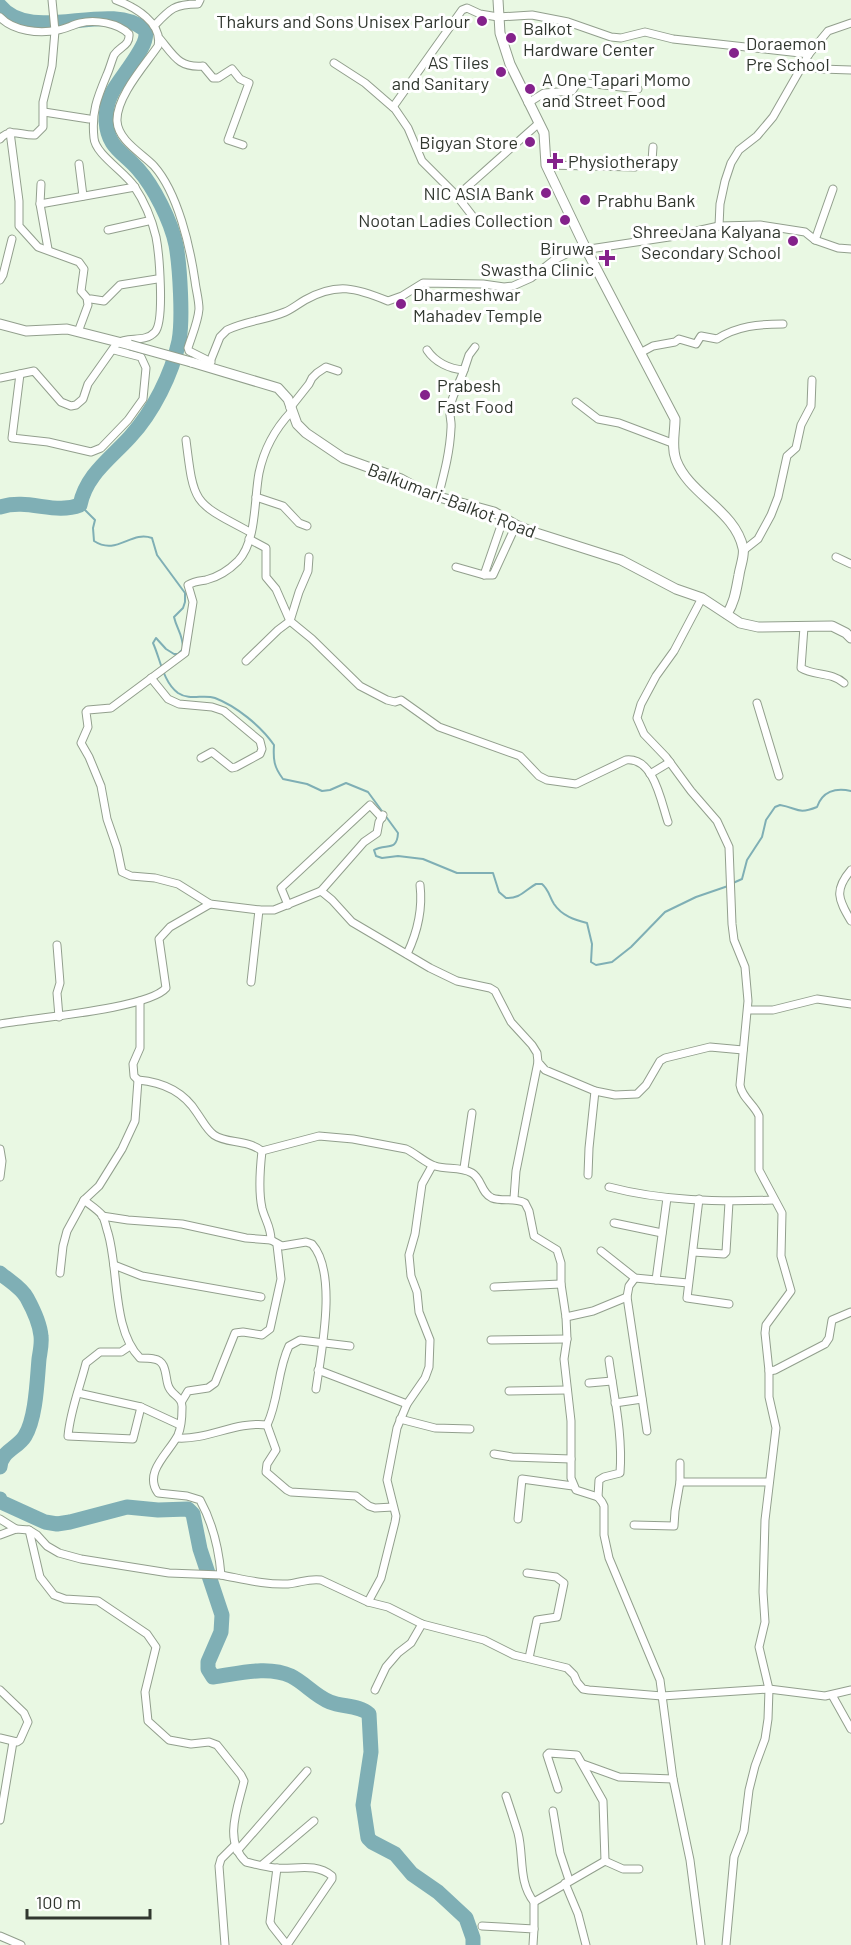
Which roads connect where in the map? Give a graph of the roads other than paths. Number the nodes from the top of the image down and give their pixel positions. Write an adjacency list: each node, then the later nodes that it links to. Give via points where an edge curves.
1 (116, 0): 8 (street, via 137,10)
2 (200, 0): 8 (street, via 198,4 173,7)
3 (498, 0): 6 (main road)
4 (53, 2): 9 (street)
5 (0, 17): 9 (street, via 14,28)
6 (498, 17): 11 (street, via 532,15 611,37 645,32 673,39); 16 (main road, via 510,64); 17 (street, via 462,10)
7 (851, 23): 11 (street, via 828,31)
8 (154, 26): 10 (street)
9 (55, 28): 18 (street); 28 (street, via 92,22 119,27 129,34 128,43 114,55 95,103 92,122 94,142)
10 (160, 39): 23 (street, via 180,63 203,66 213,78 232,69 249,83 228,140); 54 (street, via 127,91 117,122 124,138 156,168 178,207 199,308 188,348)
11 (808, 54): 13 (street)
12 (334, 63): 17 (street)
13 (802, 65): 14 (street); 35 (street, via 773,117 731,163 720,204)
14 (851, 70)
15 (638, 89): 16 (street, via 578,82 572,92 544,93)
16 (528, 103): 20 (main road)
17 (393, 107): 31 (street, via 408,128 422,161)
18 (44, 112): 19 (street); 21 (street, via 43,127 38,133)
19 (89, 119)
20 (539, 123): 26 (main road, via 544,134); 31 (street)
21 (10, 132): 22 (street); 39 (street, via 19,226 38,247)
22 (0, 139)
23 (243, 145)
24 (653, 147): 26 (street, via 652,161 645,165)
25 (79, 164): 30 (street)
26 (546, 165): 40 (main road)
27 (41, 184): 32 (street)
28 (135, 187): 30 (street); 48 (street, via 155,236 160,270 160,321 157,331)
29 (833, 189): 38 (street)
30 (83, 196): 32 (street)
31 (457, 196): 33 (street)
32 (40, 204): 39 (street)
33 (474, 218)
34 (148, 221): 36 (street)
35 (719, 226): 38 (street, via 760,225 806,232); 40 (street)
36 (108, 230)
37 (12, 240): 43 (street)
38 (815, 240): 41 (street)
39 (48, 249): 47 (street, via 79,262 84,269 81,291 88,305)
40 (586, 249): 52 (main road); 54 (street, via 561,256 513,286 423,283 388,301 354,289 331,288 286,312 227,330)
41 (851, 249)
42 (157, 279): 44 (street, via 120,285 104,301)
43 (0, 280)
44 (91, 299)
45 (0, 324): 47 (main road, via 26,331)
46 (783, 324): 52 (street, via 754,324 717,339 701,336 696,344 680,339)
47 (78, 332): 49 (main road)
48 (147, 338): 49 (street, via 122,340); 53 (street)
49 (115, 346): 53 (street); 54 (main road, Balkumari-Balkot Road, bridge, via 130,345); 57 (street, via 76,405 61,402 34,371)
50 (475, 347): 56 (street)
51 (428, 350): 56 (street, via 433,359)
52 (640, 353): 63 (main road, via 675,419)
53 (141, 357): 57 (street, via 146,369 143,399 101,448 91,452 12,438)
54 (209, 364): 61 (main road, Balkumari-Balkot Road, via 278,388 288,399)
55 (338, 370): 61 (street, via 326,367 316,373)
56 (464, 370): 65 (street, via 449,411 452,425)
57 (20, 374): 58 (street)
58 (0, 378)
59 (812, 380): 70 (street, via 811,406 801,425 796,448 787,456 771,515 758,539)
60 (576, 402): 63 (street, via 598,419)
61 (291, 410): 64 (street, via 269,443 259,470); 65 (main road, Balkumari-Balkot Road, via 306,433 343,459)
62 (186, 440): 69 (street, via 195,495 202,505)
63 (672, 443): 70 (main road, via 676,460 688,480 726,518)
64 (256, 497): 68 (street, via 283,506); 69 (street)
65 (438, 497): 66 (main road, Balkumari-Balkot Road)
66 (504, 517): 67 (main road, Balkumari-Balkot Road); 75 (street)
67 (516, 525): 75 (street, via 496,571); 76 (main road, Balkumari-Balkot Road, via 621,560)
68 (307, 526)
69 (249, 536): 78 (street, via 266,548 266,577 276,589); 82 (street, via 247,550 236,563 222,574 188,585 193,602 186,649)
70 (744, 550): 77 (main road, via 736,595)
71 (309, 557): 78 (street, via 308,571)
72 (836, 557): 73 (street)
73 (851, 564)
74 (456, 567): 75 (street)
75 (484, 575)
76 (702, 598): 77 (main road, Balkumari-Balkot Road); 86 (street, via 638,710 639,728)
77 (727, 614): 79 (main road, Balkumari-Balkot Road, via 746,626)
78 (290, 621): 81 (street); 87 (street, via 369,692 392,702 401,700 439,727 520,756 547,780 576,784 633,759)
79 (804, 627): 80 (main road, Balkumari-Balkot Road, via 832,626); 83 (street, via 801,668)
80 (851, 638)
81 (246, 661)
82 (154, 676): 85 (street, via 168,699 224,711 260,741 262,749 260,754 232,768 212,752); 93 (street, via 111,708 86,712 88,727 82,748 101,786 123,872 178,885)
83 (844, 683)
84 (758, 703): 88 (street)
85 (201, 759)
86 (670, 762): 87 (street); 102 (street, via 717,821 729,847 733,932 745,967)
87 (650, 774): 89 (street)
88 (779, 776)
89 (668, 822)
90 (851, 870): 96 (street, via 839,888)
91 (420, 885): 98 (street, via 418,928)
92 (321, 891): 94 (street); 94 (street, via 364,842 377,833 382,816 370,805 281,888); 98 (street, via 352,922)
93 (210, 904): 95 (street); 100 (street, via 160,937 166,988)
94 (288, 905): 95 (street)
95 (259, 910): 99 (street)
96 (851, 921)
97 (57, 945): 103 (street)
98 (407, 954): 106 (street, via 446,976 495,991 511,1022 537,1053)
99 (250, 982)
100 (140, 1001): 103 (street); 107 (street, via 140,1048 133,1064)
101 (851, 1004): 102 (street, via 817,999 773,1010)
102 (748, 1010): 105 (street)
103 (59, 1017): 104 (street)
104 (0, 1024)
105 (742, 1050): 108 (street, via 710,1047 665,1058 637,1094); 121 (street, via 741,1092 759,1116 759,1170)
106 (538, 1062): 108 (street, via 544,1070); 117 (street)
107 (138, 1080): 111 (street, via 170,1088 195,1110 214,1135); 120 (street, via 135,1121 127,1139 99,1186)
108 (595, 1091): 114 (street)
109 (472, 1113): 113 (street)
110 (0, 1149): 115 (street)
111 (262, 1151): 112 (street, via 330,1136 406,1149); 126 (street, via 262,1208)
112 (432, 1166): 113 (street); 158 (street, via 422,1184 409,1255 419,1312 430,1340 429,1367)
113 (464, 1168): 117 (street, via 479,1178 485,1193 492,1198)
114 (588, 1175)
115 (0, 1176)
116 (609, 1187): 118 (street)
117 (514, 1198): 134 (street, via 526,1205 534,1236 557,1250)
118 (667, 1198): 119 (street); 125 (street)
119 (699, 1199): 122 (street); 128 (street)
120 (84, 1200): 123 (street); 130 (street, via 67,1231)
121 (774, 1200): 122 (street); 148 (street, via 782,1213 781,1256 791,1291 766,1325)
122 (729, 1202): 128 (street, via 726,1252)
123 (102, 1216): 126 (street, via 182,1224); 129 (street)
124 (614, 1223): 125 (street)
125 (662, 1233): 132 (street)
126 (274, 1242): 143 (street, via 282,1246 306,1242 319,1254 326,1292); 156 (street, via 281,1279 270,1329 262,1335 235,1333 215,1383 208,1388 188,1390)
127 (601, 1251): 131 (street)
128 (693, 1252): 133 (street)
129 (114, 1265): 136 (street, via 142,1276); 144 (street, via 122,1323)
130 (60, 1273)
131 (635, 1278): 132 (street); 137 (street)
132 (656, 1280): 133 (street)
133 (688, 1283): 138 (street, via 687,1298)
134 (561, 1284): 135 (street); 140 (street)
135 (494, 1287)
136 (261, 1297)
137 (627, 1297): 140 (street); 155 (street)
138 (729, 1304)
139 (851, 1312): 148 (street, via 832,1320 825,1344)
140 (566, 1317): 141 (street)
141 (567, 1339): 142 (street); 152 (street)
142 (491, 1340)
143 (323, 1342): 145 (street); 147 (street); 162 (street, via 300,1340 289,1346)
144 (130, 1346): 154 (street, via 121,1352 100,1352 86,1363); 156 (street, via 140,1358 158,1360 172,1394)
145 (350, 1346)
146 (609, 1360): 149 (street)
147 (318, 1370): 151 (street); 158 (street)
148 (769, 1371): 170 (street, via 776,1435)
149 (612, 1382): 150 (street); 157 (street)
150 (589, 1383)
151 (316, 1389)
152 (567, 1390): 153 (street); 167 (street)
153 (509, 1391)
154 (78, 1393): 159 (street); 159 (street, via 70,1437 133,1439)
155 (642, 1399): 157 (street); 164 (street)
156 (182, 1401): 161 (street)
157 (615, 1403): 172 (street, via 621,1441 620,1473 599,1480)
158 (407, 1404): 160 (street)
159 (141, 1407): 161 (street)
160 (400, 1419): 163 (street, via 435,1428); 173 (street, via 387,1480)
161 (180, 1425): 165 (street)
162 (267, 1425): 165 (street, via 241,1425); 173 (street, via 276,1450 266,1472 287,1490 356,1496 375,1508)
163 (470, 1429)
164 (647, 1431)
165 (177, 1438): 181 (street, via 154,1470 155,1488 158,1493 200,1500 219,1555)
166 (494, 1454): 167 (street)
167 (571, 1459): 171 (street)
168 (680, 1463): 169 (street)
169 (680, 1482): 170 (street); 176 (street, via 674,1527)
170 (769, 1482): 185 (street, via 765,1622 759,1647)
171 (573, 1486): 172 (street); 175 (street, via 522,1479)
172 (598, 1497): 190 (street, via 604,1506 609,1558 660,1680)
173 (393, 1507): 182 (street, via 395,1522 381,1578)
174 (0, 1519): 177 (street)
175 (518, 1519)
176 (634, 1525)
177 (16, 1529): 178 (street); 179 (street)
178 (28, 1530): 181 (street, via 59,1553 81,1559 169,1573); 202 (street, via 40,1577 54,1595 98,1601 147,1634 156,1647 145,1692 148,1721 169,1740 217,1745 241,1775 233,1829)
179 (0, 1534)
180 (527, 1573): 184 (street, via 564,1582 557,1617 537,1620)
181 (221, 1575): 182 (street, via 278,1584 314,1579)
182 (368, 1602): 183 (street)
183 (422, 1624): 184 (street, via 484,1640); 187 (street, via 411,1643 386,1667)
184 (529, 1658): 190 (street, via 571,1670 580,1685 590,1690)
185 (769, 1689): 189 (street); 190 (street); 218 (street, via 765,1739 755,1766 744,1831 734,1857)
186 (0, 1690): 193 (street, via 27,1719 20,1740)
187 (375, 1690)
188 (851, 1690): 189 (street)
189 (832, 1695): 191 (street)
190 (662, 1696): 196 (street)
191 (851, 1729)
192 (0, 1737): 193 (street)
193 (13, 1742): 200 (street)
194 (583, 1764): 196 (street, via 619,1777); 197 (street, via 574,1753 549,1753); 203 (street, via 603,1801)
195 (307, 1771): 202 (street)
196 (674, 1779): 217 (street)
197 (558, 1789)
198 (506, 1796): 208 (street, via 518,1833 524,1882)
199 (554, 1811): 207 (street)
200 (0, 1820)
201 (314, 1821): 204 (street)
202 (235, 1849): 204 (street, via 246,1862); 213 (street, via 221,1859 219,1866)
203 (605, 1861): 206 (street, via 623,1869); 207 (street)
204 (262, 1865): 205 (street)
205 (277, 1868): 214 (street, via 270,1922); 214 (street, via 323,1869 332,1876)
206 (639, 1869)
207 (567, 1882): 208 (street); 216 (street)
208 (534, 1902): 210 (street)
209 (482, 1926): 210 (street)
210 (534, 1929): 215 (street)
211 (0, 1936): 212 (street)
212 (21, 1945)
213 (225, 1945)
214 (287, 1945)
215 (533, 1945)
216 (586, 1945)
217 (701, 1945)
218 (726, 1945)

